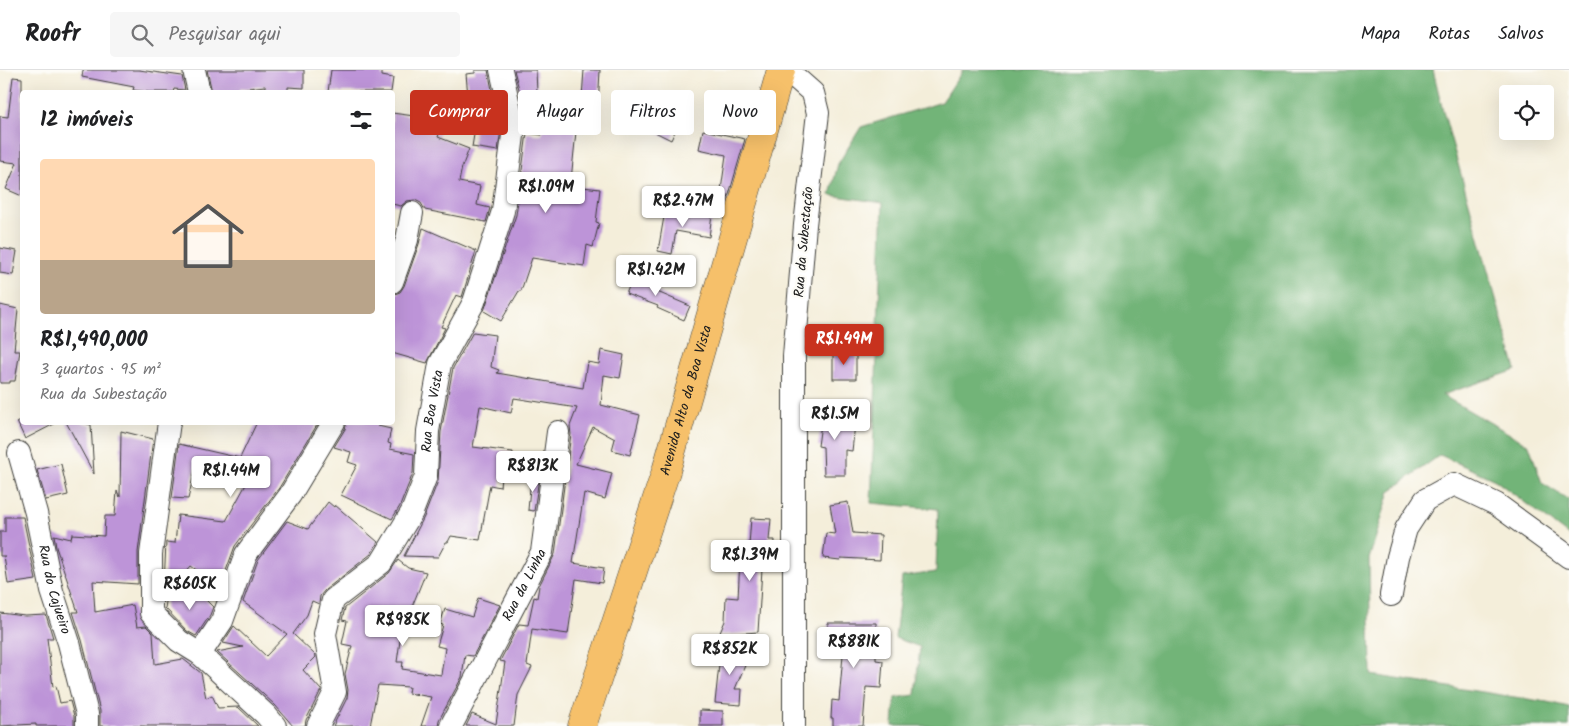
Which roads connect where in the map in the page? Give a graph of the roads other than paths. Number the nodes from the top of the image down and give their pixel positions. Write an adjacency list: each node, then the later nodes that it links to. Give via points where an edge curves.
1 (194, 70): 5 (street)
2 (501, 70): 17 (street, Rua Boa Vista, via 514,128 503,211 474,302 440,364 428,431 426,476 412,512 381,563 333,600 325,634 334,692)
3 (781, 70): 19 (main road, Avenida Alto da Boa Vista, via 666,471)
4 (787, 70): 20 (street, Rua da Subestação, via 813,93 818,113 794,356)
5 (199, 90)
6 (412, 213): 7 (street, via 408,240)
7 (395, 274)
8 (169, 425): 14 (street, via 150,554 151,613 179,641)
9 (332, 425): 14 (street, via 290,495 246,554 222,621)
10 (558, 432): 18 (street, Rua da Linha, via 542,552)
11 (20, 453): 15 (street, Rua do Cajueiro)
12 (1569, 557): 13 (street, via 1496,504 1454,484 1425,500 1406,529)
13 (1391, 595)
14 (200, 654): 16 (street)
15 (87, 726)
16 (275, 726)
17 (318, 726)
18 (451, 726)
19 (582, 726)
20 (794, 726)

